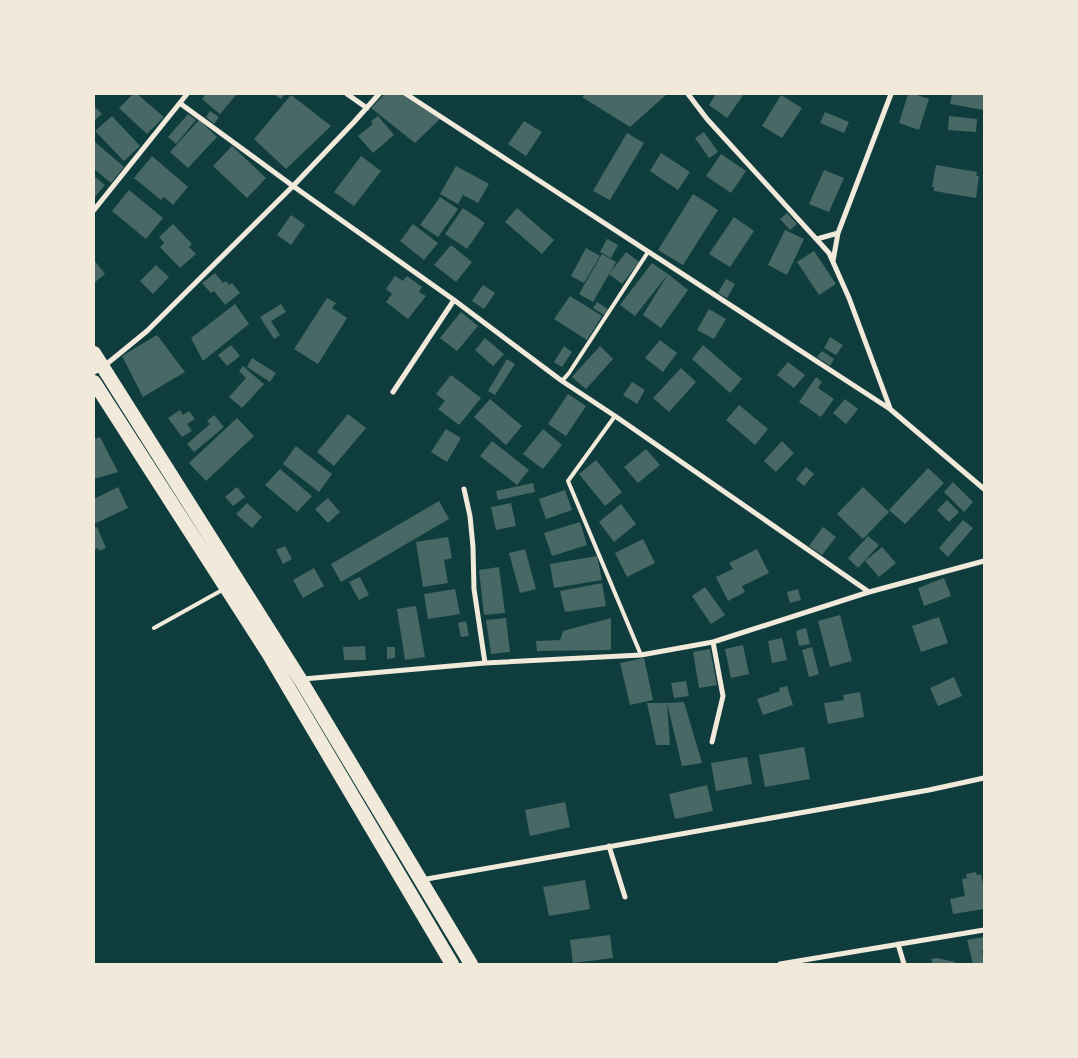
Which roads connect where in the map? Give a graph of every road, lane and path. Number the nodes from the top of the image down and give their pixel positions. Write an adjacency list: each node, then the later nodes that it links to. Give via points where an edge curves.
1 (187, 94): 7 (street)
2 (347, 94): 8 (street)
3 (379, 94): 8 (street)
4 (406, 94): 13 (street)
5 (688, 94): 12 (street)
6 (891, 94): 11 (street)
7 (181, 104): 9 (street); 10 (street)
8 (366, 108): 9 (street)
9 (293, 186): 15 (street); 17 (street, via 147,331)
10 (94, 210)
11 (838, 233): 12 (street); 14 (street)
12 (817, 239): 14 (street)
13 (648, 252): 18 (lane); 21 (street)
14 (832, 261): 21 (street)
15 (454, 300): 18 (street); 20 (street)
16 (94, 353): 17 (highway)
17 (99, 370): 32 (highway)
18 (562, 381): 22 (street)
19 (94, 382): 26 (highway)
20 (393, 392)
21 (890, 409): 24 (street)
22 (615, 416): 27 (street); 30 (lane, via 568,481)
23 (464, 489): 31 (street, via 472,531 474,589)
24 (984, 489)
25 (984, 561): 27 (street)
26 (226, 588): 28 (lane); 40 (highway, via 268,653)
27 (869, 592): 29 (street)
28 (154, 628)
29 (713, 642): 30 (street); 33 (street, via 723,696)
30 (642, 655): 31 (street)
31 (485, 663): 32 (street)
32 (300, 679): 36 (highway)
33 (712, 742)
34 (984, 778): 35 (street)
35 (609, 846): 36 (street); 37 (street)
36 (420, 880): 41 (highway)
37 (625, 897)
38 (984, 930): 39 (street)
39 (898, 944): 42 (street); 43 (street)
40 (452, 964)
41 (471, 964)
42 (780, 964)
43 (904, 964)

